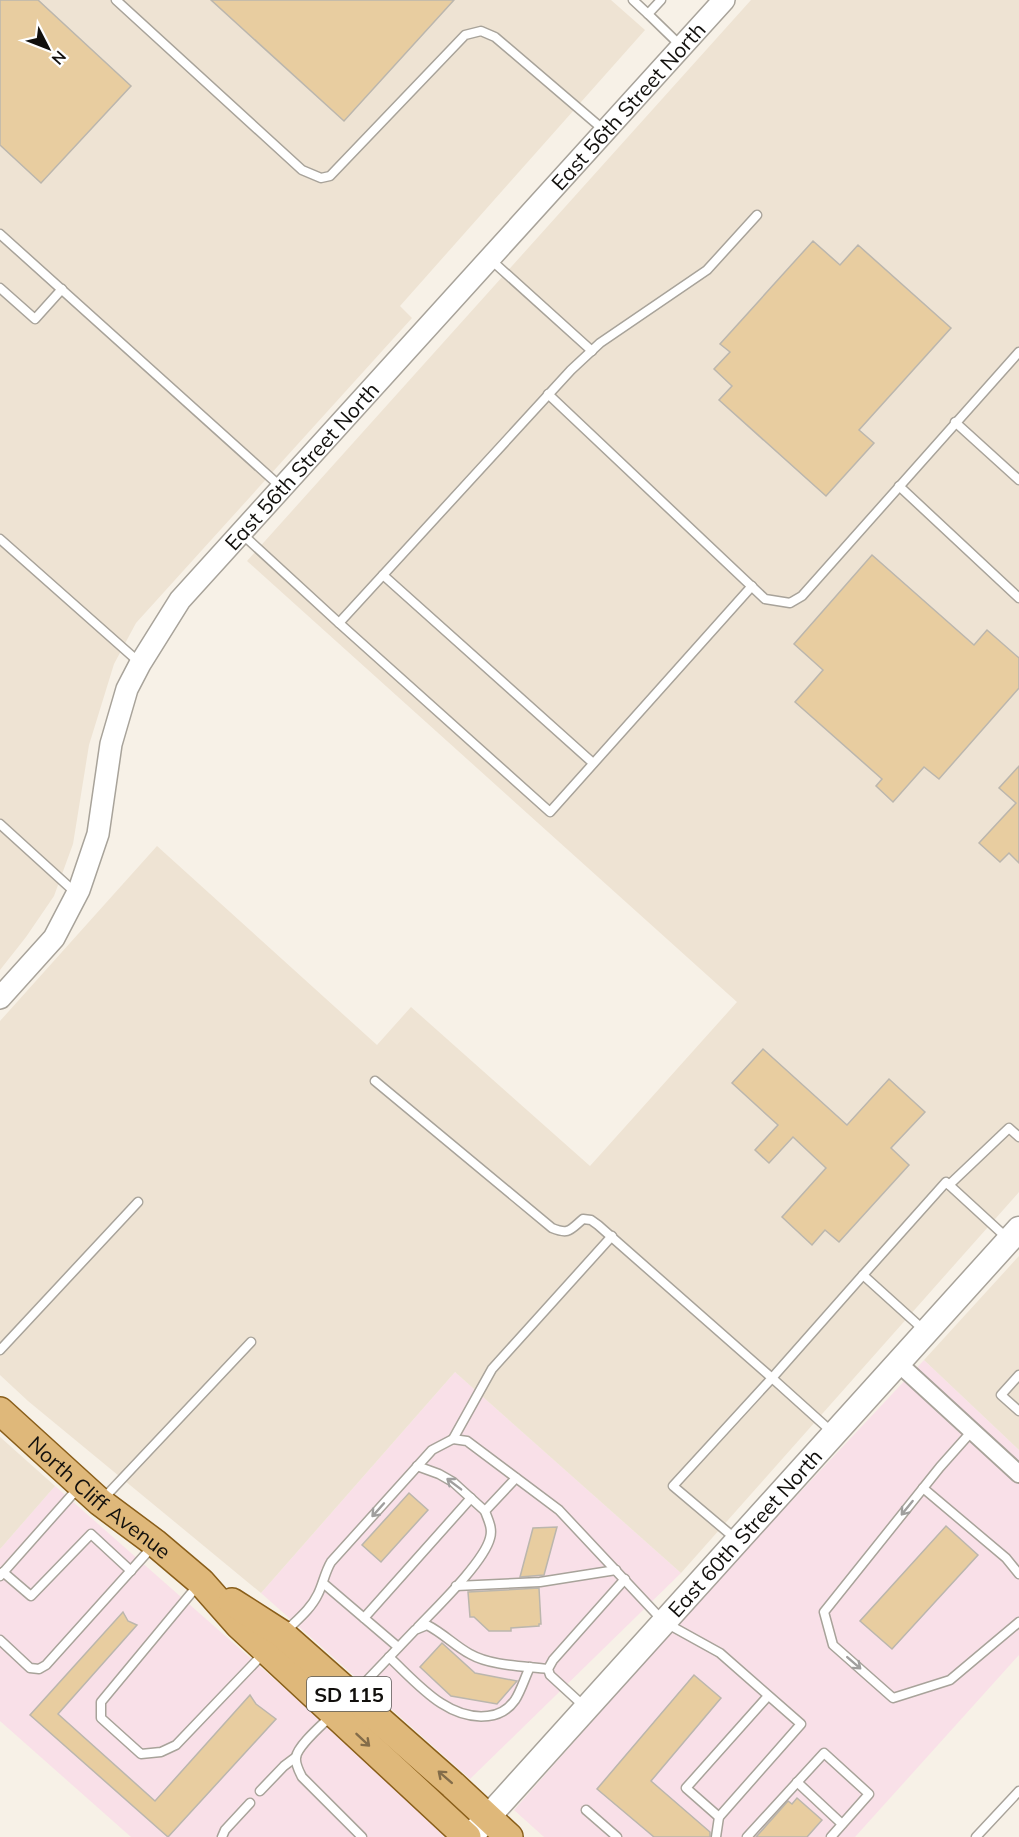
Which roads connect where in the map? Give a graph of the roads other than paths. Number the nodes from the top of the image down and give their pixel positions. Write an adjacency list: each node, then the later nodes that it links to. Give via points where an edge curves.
1 (116, 0): 7 (lane, via 302,170 321,178 330,176 357,150 465,35 481,32 495,37)
2 (633, 0): 5 (lane)
3 (661, 0): 5 (lane)
4 (724, 0): 6 (street, East 56th Street North)
5 (648, 14): 6 (lane)
6 (682, 47): 7 (street, East 56th Street North)
7 (605, 131): 10 (street, East 56th Street North)
8 (757, 215): 13 (lane, via 707,270)
9 (0, 234): 12 (lane)
10 (490, 259): 13 (lane); 19 (street, East 56th Street North)
11 (0, 288): 12 (lane, via 35,319)
12 (62, 290): 19 (lane)
13 (592, 351): 15 (lane)
14 (1019, 352): 16 (lane)
15 (548, 394): 22 (lane); 23 (lane)
16 (955, 422): 17 (lane); 18 (lane)
17 (1019, 480)
18 (899, 486): 23 (lane, via 802,596 790,603 780,603 765,599); 24 (lane)
19 (283, 488): 20 (street, East 56th Street North)
20 (241, 533): 25 (lane); 26 (street, East 56th Street North, via 180,600)
21 (0, 539): 26 (lane)
22 (383, 575): 25 (lane); 27 (lane)
23 (752, 586): 27 (lane)
24 (1019, 598)
25 (339, 623): 27 (lane, via 550,812)
26 (140, 663): 29 (street, East 56th Street North, via 111,744 98,834)
27 (593, 763)
28 (0, 824): 29 (lane)
29 (77, 894): 30 (street, East 56th Street North, via 54,938)
30 (0, 998)
31 (375, 1081): 36 (lane, via 552,1228 570,1231 583,1219 591,1220)
32 (1019, 1137): 33 (lane, via 1009,1128)
33 (949, 1185): 35 (lane); 37 (lane, via 946,1182)
34 (138, 1202): 40 (lane)
35 (1014, 1235): 38 (main road, East 60th Street North)
36 (612, 1236): 43 (lane); 48 (lane, via 492,1369)
37 (863, 1275): 38 (lane); 43 (lane)
38 (926, 1332): 41 (main road, East 60th Street North)
39 (251, 1342): 53 (lane)
40 (0, 1350)
41 (898, 1363): 46 (street); 47 (main road, East 60th Street North)
42 (1019, 1374): 45 (lane, via 1001,1395)
43 (772, 1378): 47 (lane); 56 (lane, via 673,1486)
44 (0, 1411): 53 (main road, North Cliff Avenue / SD 115)
45 (1019, 1411)
46 (972, 1431): 50 (street); 52 (lane)
47 (834, 1434): 56 (main road, East 60th Street North)
48 (453, 1439): 49 (lane, via 432,1450); 51 (lane, via 467,1441)
49 (417, 1466): 54 (lane, one-way to 49, via 453,1482); 64 (lane, one-way to 64, via 331,1562)
50 (1019, 1474)
51 (516, 1478): 55 (lane); 58 (lane, via 559,1510)
52 (923, 1488): 61 (lane, via 1006,1558); 68 (lane, one-way to 68, via 824,1612 833,1645 893,1698 950,1680)
53 (91, 1493): 57 (main road, North Cliff Avenue / SD 115); 60 (lane)
54 (471, 1498): 55 (lane); 66 (lane)
55 (485, 1511): 65 (lane, via 491,1527 490,1539)
56 (737, 1541): 67 (main road, East 60th Street North)
57 (155, 1543): 59 (lane); 63 (main road, North Cliff Avenue / SD 115)
58 (616, 1570): 62 (lane); 65 (lane, via 540,1582)
59 (131, 1571): 60 (lane, via 91,1534 31,1596); 70 (lane, via 39,1670 30,1668)
60 (2, 1574)
61 (1019, 1574)
62 (625, 1579): 67 (lane); 75 (lane)
63 (201, 1582): 71 (main road, North Cliff Avenue / SD 115); 71 (lane, via 102,1702 101,1718 141,1754 177,1745)
64 (323, 1583): 66 (lane); 71 (lane, via 311,1606)
65 (456, 1586): 69 (lane)
66 (364, 1618): 72 (lane)
67 (664, 1622): 76 (lane, via 720,1653); 78 (main road, East 60th Street North)
68 (1019, 1622)
69 (415, 1630): 72 (lane); 74 (lane, via 427,1625 470,1654 488,1661)
70 (0, 1640)
71 (275, 1643): 77 (main road, North Cliff Avenue / SD 115)
72 (398, 1647): 73 (lane)
73 (388, 1657): 74 (lane, via 429,1695 453,1711 479,1717 499,1714 514,1701); 77 (lane)
74 (530, 1667): 75 (lane)
75 (548, 1669): 78 (lane)
76 (768, 1696): 86 (lane, via 686,1788); 86 (lane, via 801,1724)
77 (343, 1704): 79 (lane); 85 (main road, North Cliff Avenue / SD 115, one-way to 77, via 453,1785); 90 (main road, North Cliff Avenue / SD 115, one-way to 90)
78 (586, 1708): 85 (main road, East 60th Street North)
79 (296, 1756): 81 (lane); 89 (lane, via 302,1777)
80 (797, 1782): 87 (lane); 87 (lane, via 824,1753 869,1794); 94 (lane)
81 (260, 1791)
82 (1019, 1791): 96 (lane)
83 (250, 1803): 88 (lane)
84 (586, 1810): 92 (lane)
85 (488, 1817): 90 (main road, East 60th Street North); 91 (main road, North Cliff Avenue / SD 115)
86 (719, 1817): 93 (lane)
87 (842, 1824): 95 (lane)
88 (222, 1837)
89 (362, 1837)
90 (468, 1837)
91 (509, 1837)
92 (617, 1837)
93 (716, 1837)
94 (747, 1837)
95 (831, 1837)
96 (976, 1837)

